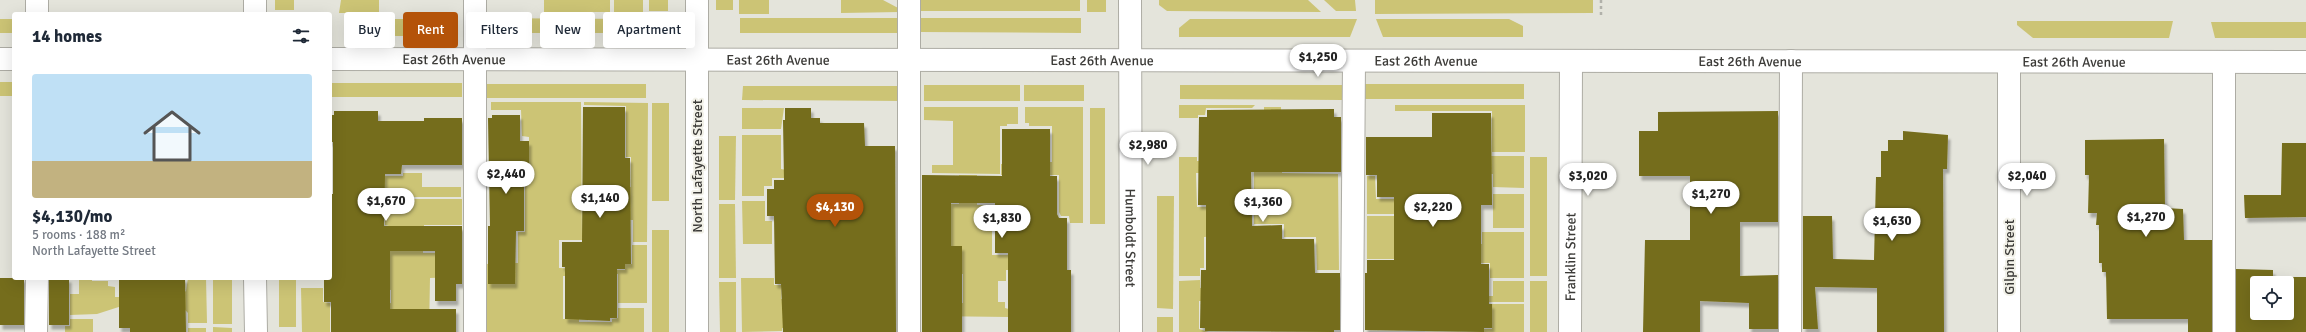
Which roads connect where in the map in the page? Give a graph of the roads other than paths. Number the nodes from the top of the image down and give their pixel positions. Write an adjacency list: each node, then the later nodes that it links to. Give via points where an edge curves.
1 (37, 0): 7 (street)
2 (255, 0): 8 (street)
3 (475, 0): 12 (street)
4 (697, 0): 13 (street, North Lafayette Street)
5 (909, 0): 14 (street)
6 (1130, 0): 15 (street, Humboldt Street)
7 (37, 12)
8 (255, 12)
9 (0, 59): 10 (street)
10 (12, 59)
11 (332, 59): 12 (street, East 26th Avenue)
12 (475, 60): 13 (street, East 26th Avenue); 26 (street)
13 (697, 60): 14 (street, East 26th Avenue); 27 (street, North Lafayette Street)
14 (909, 60): 15 (street, East 26th Avenue); 28 (street)
15 (1130, 60): 16 (street, East 26th Avenue); 29 (street, Humboldt Street)
16 (1354, 61): 17 (street, East 26th Avenue); 30 (street)
17 (1571, 61): 18 (street, East 26th Avenue); 31 (street, Franklin Street)
18 (1791, 61): 19 (street, East 26th Avenue); 32 (street)
19 (2009, 62): 20 (street, East 26th Avenue); 33 (street, Gilpin Street)
20 (2224, 62): 21 (street, East 26th Avenue); 34 (street)
21 (2306, 62)
22 (37, 280): 24 (street)
23 (256, 280): 25 (street)
24 (36, 332)
25 (256, 332)
26 (475, 332)
27 (697, 332)
28 (909, 332)
29 (1131, 332)
30 (1352, 332)
31 (1570, 332)
32 (1790, 332)
33 (2009, 332)
34 (2224, 332)

